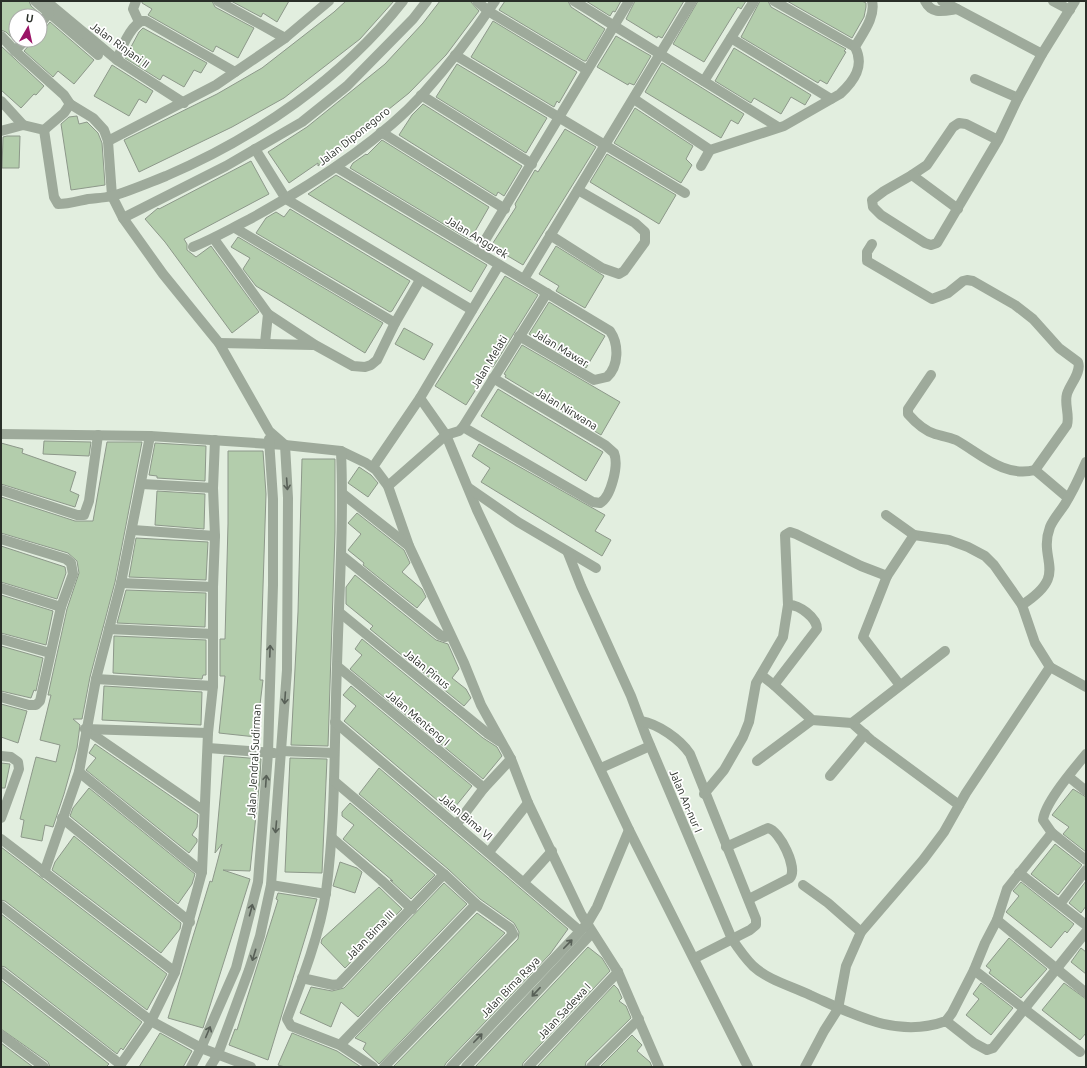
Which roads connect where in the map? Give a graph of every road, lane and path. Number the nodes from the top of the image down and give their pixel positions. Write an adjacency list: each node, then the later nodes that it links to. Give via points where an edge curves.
1 (35, 1): 22 (street)
2 (46, 1): 35 (street, Jalan Rinjani II)
3 (136, 1): 23 (street, via 133,9)
4 (218, 1): 26 (street)
5 (403, 1): 64 (street, via 351,57 305,96 206,158)
6 (427, 1): 56 (street, via 404,29 347,86 302,122)
7 (477, 1): 21 (street)
8 (495, 1): 21 (street, Jalan Diponegoro)
9 (574, 1): 24 (street)
10 (629, 1): 24 (street)
11 (692, 1): 31 (street)
12 (754, 1): 27 (street)
13 (774, 1): 28 (street)
14 (872, 1): 28 (street, via 871,17)
15 (925, 1): 20 (street, via 933,10)
16 (942, 1): 20 (street)
17 (1053, 1): 19 (street)
18 (327, 2): 26 (street)
19 (1072, 5): 32 (street)
20 (958, 9): 32 (street)
21 (488, 11): 34 (street, Jalan Diponegoro); 36 (street)
22 (49, 13): 33 (street)
23 (139, 22): 35 (street); 37 (street, via 149,22)
24 (614, 27): 31 (street); 36 (street)
25 (1, 36): 30 (street)
26 (285, 38): 37 (street)
27 (731, 38): 39 (street); 43 (street)
28 (855, 47): 43 (street, via 860,56 858,70 848,87)
29 (18, 48): 30 (street)
30 (15, 51): 46 (street, via 64,95)
31 (659, 54): 39 (street); 42 (street)
32 (1042, 54): 41 (street)
33 (98, 55)
34 (455, 55): 40 (street, Jalan Diponegoro); 47 (street)
35 (116, 60): 45 (street, Jalan Rinjani II)
36 (587, 70): 47 (street)
37 (235, 72): 45 (street)
38 (975, 79): 41 (street)
39 (704, 81): 49 (street)
40 (421, 95): 52 (street, Jalan Diponegoro); 58 (street)
41 (1018, 98): 53 (street)
42 (634, 99): 55 (street); 57 (street)
43 (831, 99): 49 (street)
44 (1, 101): 48 (street)
45 (184, 103): 54 (street)
46 (70, 104): 50 (street, via 64,113); 54 (street, via 97,121)
47 (560, 116): 55 (street); 58 (street)
48 (23, 125): 50 (street); 51 (street)
49 (778, 127): 57 (street)
50 (44, 130): 64 (street, via 56,202 63,204)
51 (1, 131)
52 (381, 132): 60 (street, Jalan Diponegoro); 66 (street)
53 (998, 140): 61 (street, via 959,123 953,127 927,165); 67 (street)
54 (108, 141): 64 (street)
55 (606, 144): 62 (street); 63 (street)
56 (255, 149): 65 (street); 68 (street)
57 (710, 150): 59 (street)
58 (532, 164): 66 (street)
59 (701, 166)
60 (336, 167): 65 (street, Jalan Diponegoro); 74 (street, Jalan Anggrek)
61 (912, 175): 67 (street); 67 (street, via 874,198 871,205 876,211 931,245 941,239)
62 (578, 190): 70 (street); 70 (street, via 635,223 646,236 645,242 619,274 602,268)
63 (685, 193)
64 (112, 196): 68 (street)
65 (286, 199): 69 (street, Jalan Diponegoro); 77 (street)
66 (505, 209): 74 (street)
67 (958, 209)
68 (123, 218): 84 (street, via 163,274)
69 (235, 228): 71 (street, Jalan Diponegoro); 81 (street)
70 (550, 235): 76 (street)
71 (214, 239): 73 (street, Jalan Diponegoro); 80 (street)
72 (872, 244): 87 (street, via 867,252 867,260 928,298 934,299 948,294 966,280 1005,298 1033,319 1054,343)
73 (193, 247)
74 (478, 252): 75 (street, Jalan Anggrek)
75 (499, 265): 76 (street, Jalan Anggrek); 79 (street)
76 (524, 279): 78 (street, Jalan Anggrek)
77 (420, 280): 79 (street); 81 (street)
78 (547, 293): 82 (street, Jalan Anggrek); 83 (street, Jalan Melati)
79 (472, 310): 90 (street)
80 (268, 314): 85 (street); 86 (street)
81 (395, 323): 86 (street, via 377,360 365,367 353,366)
82 (605, 328): 83 (street, Jalan Mawar, via 613,336 616,360 612,373 601,380 589,378)
83 (518, 336): 89 (street, Jalan Melati)
84 (219, 342): 85 (street); 92 (street)
85 (265, 343): 86 (street)
86 (315, 345)
87 (1082, 364): 103 (street, via 1066,398 1067,425)
88 (931, 375): 103 (street, via 907,410 913,419 931,432 956,440 1003,468 1016,472)
89 (494, 378): 91 (street, Jalan Melati); 91 (street, Jalan Nirwana, via 609,449 616,457 616,469 605,498 600,502 593,502)
90 (420, 398): 96 (street); 102 (street)
91 (463, 427): 96 (street, Jalan Melati)
92 (269, 431): 98 (street, Jalan Jendral Sudirman); 99 (street)
93 (1, 434): 94 (street)
94 (98, 435): 95 (street); 108 (street, via 89,500 84,515 77,515)
95 (150, 436): 97 (street); 104 (street)
96 (446, 436): 105 (street, Jalan Melati); 107 (street)
97 (215, 440): 98 (street); 106 (street)
98 (269, 444): 99 (street); 136 (street, Jalan Jendral Sudirman, one-way to 98, via 273,499)
99 (284, 445): 100 (street); 137 (street, one-way to 137, via 288,498)
100 (341, 452): 102 (street); 109 (street)
101 (1086, 462): 110 (street)
102 (372, 467): 105 (street)
103 (1035, 470): 110 (street)
104 (142, 484): 106 (street); 112 (street)
105 (388, 486): 116 (street)
106 (213, 488): 114 (street)
107 (468, 488): 117 (street); 162 (street)
108 (1, 490)
109 (343, 494): 116 (street); 118 (street)
110 (1068, 498): 125 (street, via 1054,518 1048,533 1048,580)
111 (886, 515): 113 (street)
112 (133, 530): 114 (street); 121 (street)
113 (914, 535): 120 (street); 125 (street, via 949,540 985,556 994,564)
114 (215, 536): 122 (street)
115 (1, 539): 126 (street, via 69,561 73,574)
116 (409, 546): 130 (street)
117 (568, 553): 119 (street); 146 (street, Jalan An-nur I)
118 (341, 555): 127 (street); 130 (street, via 440,635)
119 (596, 568)
120 (887, 576): 124 (street, via 796,534 787,533 785,538); 140 (street, via 863,638)
121 (121, 583): 122 (street); 128 (street)
122 (213, 587): 129 (street)
123 (1, 588): 126 (street)
124 (788, 605): 138 (street, via 782,640); 141 (street, via 799,607 815,621 817,629)
125 (1022, 605): 135 (street, via 1035,643)
126 (61, 607): 133 (street)
127 (339, 612): 134 (street); 152 (street, Jalan Pinus)
128 (109, 629): 129 (street); 139 (street)
129 (213, 634): 142 (street)
130 (450, 635): 152 (street, via 481,705)
131 (1, 639): 133 (street)
132 (945, 651): 140 (street)
133 (50, 653): 144 (street, via 38,704 29,705)
134 (337, 666): 147 (street); 167 (street, Jalan Menteng I)
135 (1050, 667): 143 (street); 171 (street)
136 (270, 670): 137 (street); 156 (street, Jalan Jendral Sudirman)
137 (287, 670): 155 (street, one-way to 155)
138 (761, 675): 141 (street); 169 (street, via 756,683 743,737 724,770)
139 (96, 680): 142 (street); 149 (street)
140 (899, 684): 148 (street)
141 (774, 685): 145 (street)
142 (213, 686): 150 (street)
143 (1086, 687)
144 (1, 697)
145 (812, 720): 148 (street); 161 (street)
146 (640, 721): 153 (street, Jalan An-nur I); 169 (street, via 656,725 687,749)
147 (335, 722): 157 (street); 175 (street, Jalan Bima VI)
148 (852, 723): 151 (street)
149 (85, 729): 150 (street); 163 (street); 172 (street)
150 (208, 733): 154 (street)
151 (865, 734): 164 (street); 171 (street)
152 (501, 742): 160 (street)
153 (650, 746): 162 (street); 205 (street, Jalan An-nur I)
154 (208, 748): 156 (street); 172 (street)
155 (282, 752): 156 (street); 157 (street); 190 (street, one-way to 190)
156 (268, 753): 221 (street, Jalan Jendral Sudirman, one-way to 156, via 236,968 258,882)
157 (334, 753): 166 (street)
158 (1086, 754): 165 (street)
159 (1, 756): 173 (street, via 18,762 19,769)
160 (511, 759): 167 (street); 170 (street)
161 (757, 761)
162 (601, 768): 176 (street)
163 (79, 772): 174 (street); 185 (street)
164 (830, 776)
165 (1069, 777): 168 (street); 177 (street, via 1051,801 1044,816 1044,825)
166 (334, 781): 178 (street); 188 (street)
167 (484, 788): 175 (street)
168 (1086, 791)
169 (704, 794): 180 (street)
170 (528, 803): 181 (street); 182 (street)
171 (959, 805): 202 (street, via 950,824 923,860)
172 (204, 811): 185 (street)
173 (1, 818)
174 (62, 818): 186 (street); 199 (street)
175 (456, 825): 182 (street, Jalan Bima VI)
176 (629, 830): 201 (street, Jalan Bima Raya, via 597,907); 206 (street)
177 (1052, 833): 183 (street); 187 (street)
178 (332, 838): 192 (street); 197 (street)
179 (1, 839): 186 (street)
180 (726, 847): 193 (street); 193 (street, via 768,828 776,832 790,859 793,869 790,878)
181 (552, 851): 189 (street); 201 (street)
182 (489, 852): 189 (street, Jalan Bima VI)
183 (1086, 860)
184 (1086, 870): 195 (street)
185 (202, 872): 199 (street)
186 (44, 873): 210 (street)
187 (1019, 873): 195 (street); 198 (street, via 1006,889)
188 (444, 874): 194 (street); 197 (street, Jalan Bima III)
189 (524, 882): 201 (street, Jalan Bima VI)
190 (271, 885): 192 (street); 223 (street, one-way to 223, via 260,936)
191 (803, 885): 202 (street)
192 (326, 894): 212 (street)
193 (749, 899): 205 (street, via 756,925)
194 (476, 904): 220 (street); 231 (street, via 510,928 513,936)
195 (1060, 904): 200 (street)
196 (1, 906): 217 (street)
197 (412, 909): 212 (street, Jalan Bima III, via 339,984)
198 (996, 920): 207 (street); 208 (street)
199 (190, 922): 210 (street)
200 (1086, 926)
201 (584, 927): 204 (street); 232 (street, Jalan Bima Raya, one-way to 201)
202 (861, 932): 214 (street, via 846,966)
203 (1086, 932): 207 (street)
204 (592, 933): 211 (street); 233 (street, Jalan Bima Raya, one-way to 233)
205 (732, 940): 206 (street); 214 (street, Jalan An-nur I, via 753,966 763,973)
206 (694, 958): 236 (street)
207 (1057, 969): 213 (street); 215 (street)
208 (974, 970): 215 (street); 218 (street)
209 (1, 972): 224 (street)
210 (175, 972): 217 (street)
211 (618, 972): 216 (street); 234 (street, Jalan Sadewa I)
212 (302, 978): 220 (street, via 287,1022 291,1026)
213 (1086, 993)
214 (838, 1009): 218 (street, Jalan An-nur I, via 893,1027 920,1027); 237 (street)
215 (1024, 1009): 218 (street, via 989,1050 980,1047); 222 (street)
216 (639, 1019): 225 (street); 235 (street)
217 (151, 1021): 221 (street); 224 (street)
218 (946, 1021)
219 (1, 1035): 226 (street)
220 (340, 1045): 230 (street)
221 (201, 1048): 223 (street); 227 (street, Jalan Jendral Sudirman)
222 (1080, 1052)
223 (218, 1054): 228 (street); 229 (street)
224 (120, 1066)
225 (658, 1066)
226 (44, 1067)
227 (190, 1067)
228 (210, 1067)
229 (251, 1067)
230 (373, 1067)
231 (384, 1067)
232 (451, 1067)
233 (466, 1067)
234 (528, 1067)
235 (591, 1067)
236 (748, 1067)
237 (805, 1067)

